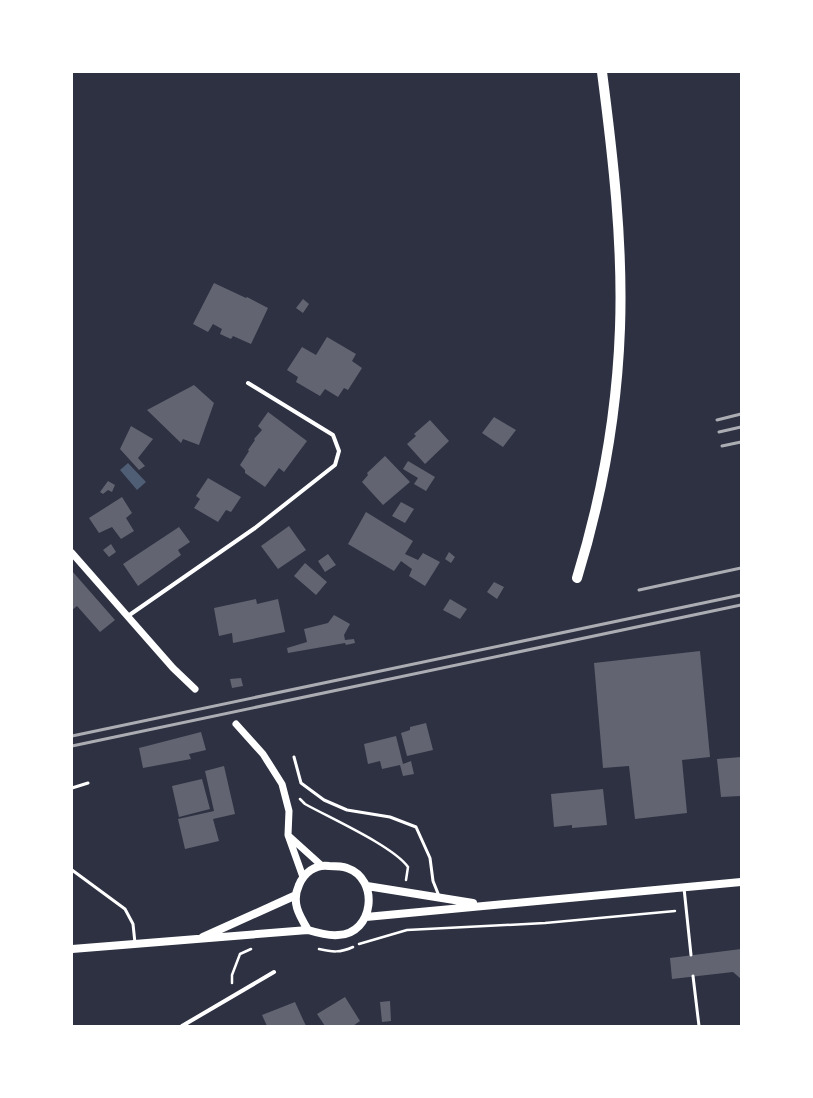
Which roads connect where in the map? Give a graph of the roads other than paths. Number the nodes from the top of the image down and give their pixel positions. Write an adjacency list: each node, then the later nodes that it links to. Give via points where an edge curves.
1 (602, 72): 4 (main road, via 618,228 620,328 614,406 605,468 593,528)
2 (248, 383): 5 (street, via 333,435 339,451 335,465 256,528)
3 (72, 552): 5 (street)
4 (577, 578)
5 (128, 616): 6 (street)
6 (195, 689)
7 (236, 724): 11 (street, via 259,749 278,776 289,811)
8 (294, 757): 19 (lane, via 301,783 324,800 347,810 390,817 416,827 430,858 433,881)
9 (88, 783): 10 (lane)
10 (72, 788)
11 (288, 835): 12 (street); 14 (street)
12 (321, 865): 14 (main road); 16 (main road, via 347,868 359,875)
13 (72, 870): 24 (lane, via 125,910 133,924)
14 (303, 877): 18 (main road)
15 (741, 882): 17 (main road)
16 (367, 886): 19 (main road); 21 (main road, via 369,902)
17 (684, 888): 20 (main road); 26 (lane)
18 (294, 896): 22 (main road, via 298,914); 23 (main road)
19 (440, 898): 20 (main road)
20 (483, 905): 21 (main road)
21 (366, 917): 22 (main road, via 357,929 340,936)
22 (308, 930): 23 (main road)
23 (196, 939): 24 (main road)
24 (135, 943): 25 (main road)
25 (72, 949)
26 (691, 955)
27 (274, 972): 29 (street)
28 (693, 976): 30 (lane)
29 (182, 1026)
30 (699, 1026)

